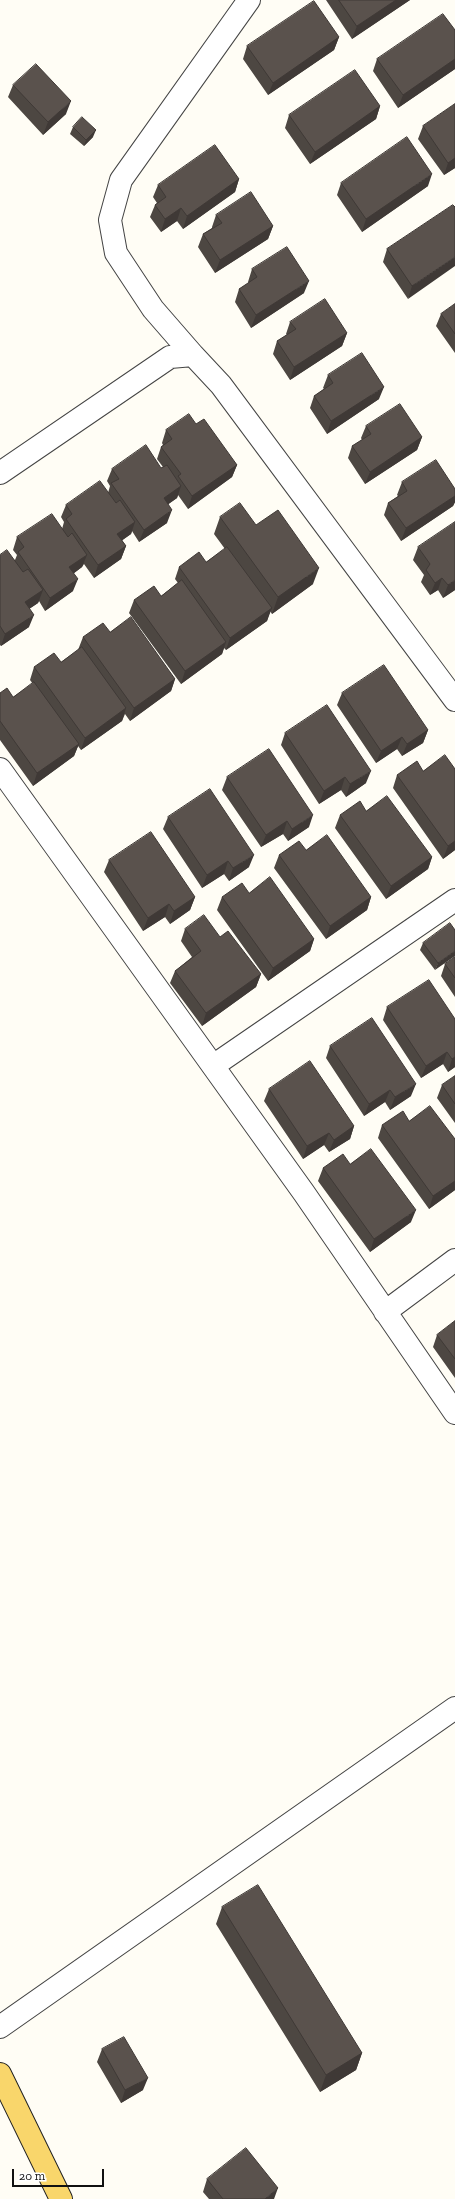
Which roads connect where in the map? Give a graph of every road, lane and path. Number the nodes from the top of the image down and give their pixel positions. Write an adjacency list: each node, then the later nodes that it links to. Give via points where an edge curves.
1 (249, 0): 2 (street, via 121,180 110,220 116,253 153,308)
2 (193, 355): 3 (street, via 170,357); 4 (street, via 221,385)
3 (0, 473)
4 (455, 700)
5 (0, 769): 7 (street)
6 (455, 900): 7 (street)
7 (214, 1066): 9 (street)
8 (455, 1260): 9 (street)
9 (385, 1312): 10 (street)
10 (455, 1413)
11 (455, 1708): 12 (street)
12 (0, 2026)
13 (0, 2074): 14 (main road)
14 (61, 2199)

